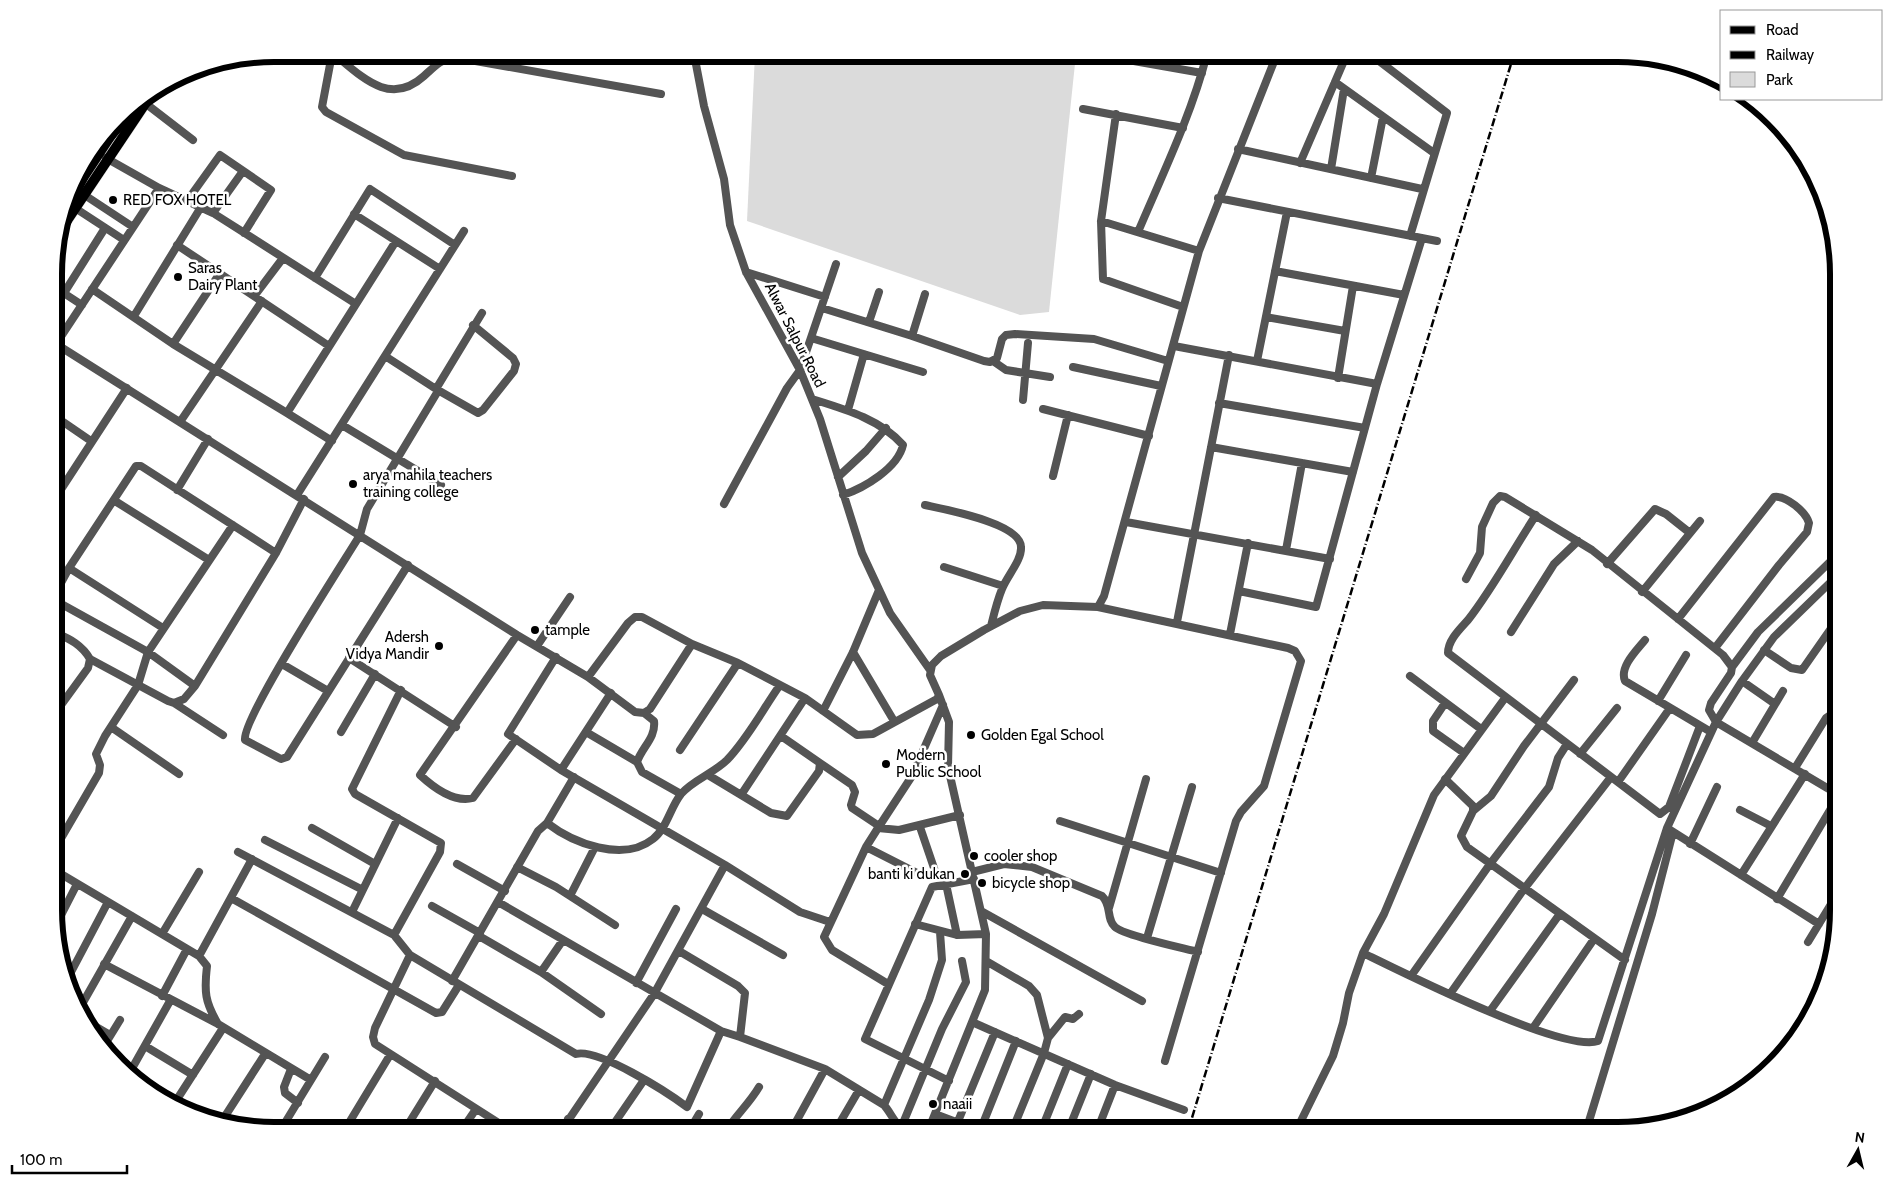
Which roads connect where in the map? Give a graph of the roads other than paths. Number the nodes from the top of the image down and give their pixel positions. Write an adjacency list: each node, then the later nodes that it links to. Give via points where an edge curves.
1 (331, 62): 29 (street, via 322,107 326,112 404,155)
2 (343, 62): 3 (street, via 366,80 382,88 394,89 414,86)
3 (441, 62)
4 (504, 62): 14 (street)
5 (696, 62): 61 (street, Alwar Salpur Road, via 724,179 730,224)
6 (1139, 62): 11 (street)
7 (1205, 62): 11 (street)
8 (1274, 62): 23 (street)
9 (1344, 62): 12 (street)
10 (1380, 62): 24 (street, via 1447,113)
11 (1202, 73): 20 (street)
12 (1335, 82): 13 (street); 26 (street)
13 (1344, 89): 19 (street); 27 (street)
14 (661, 94)
15 (151, 102): 22 (street)
16 (1083, 109): 18 (street)
17 (136, 114): 25 (main road)
18 (1116, 114): 20 (street); 43 (street)
19 (1383, 116): 24 (street); 31 (street)
20 (1182, 128): 48 (street)
21 (113, 137): 25 (main road)
22 (193, 140)
23 (1238, 149): 26 (street); 35 (street)
24 (1434, 153): 33 (street)
25 (103, 156): 30 (main road); 32 (street); 34 (main road)
26 (1300, 162): 27 (street)
27 (1331, 169): 31 (street)
28 (243, 171): 36 (street, via 220,155); 41 (street); 47 (street, via 271,190)
29 (512, 176)
30 (86, 177)
31 (1371, 178): 33 (street)
32 (159, 188): 36 (street); 44 (street)
33 (1422, 189): 49 (street)
34 (83, 194): 38 (main road); 44 (street)
35 (1218, 198): 40 (street); 56 (street)
36 (187, 201): 37 (street)
37 (201, 207): 41 (street); 54 (street)
38 (75, 208): 39 (main road); 45 (street)
39 (72, 212)
40 (1287, 212): 49 (street); 60 (street)
41 (213, 213): 47 (street)
42 (354, 214): 52 (street); 55 (street, via 370,189); 63 (street)
43 (1101, 221): 48 (street); 75 (street, via 1103,279)
44 (133, 227): 51 (street)
45 (105, 228): 51 (street); 67 (street)
46 (464, 231): 55 (street)
47 (244, 232): 57 (street)
48 (1138, 232): 56 (street)
49 (1410, 236): 50 (street)
50 (1422, 238): 53 (street); 70 (street)
51 (124, 240): 65 (street)
52 (396, 241): 59 (street); 73 (street)
53 (1437, 241)
54 (177, 245): 62 (street); 78 (street)
55 (455, 246): 59 (street)
56 (1199, 251): 75 (street)
57 (283, 258): 63 (street); 69 (street)
58 (836, 264): 71 (street)
59 (440, 269): 92 (street)
60 (1275, 271): 64 (street); 79 (street)
61 (746, 272): 71 (street); 99 (street, Alwar Salpur Road)
62 (220, 273): 69 (street); 87 (street)
63 (315, 278): 73 (street)
64 (1353, 286): 70 (street); 82 (street)
65 (92, 289): 74 (street); 78 (street)
66 (879, 292): 80 (street)
67 (64, 293): 74 (street)
68 (925, 294): 84 (street)
69 (255, 295): 72 (street)
70 (1404, 295): 104 (street)
71 (825, 297): 76 (street)
72 (262, 301): 88 (street); 98 (street)
73 (356, 304): 88 (street)
74 (82, 305): 83 (street)
75 (1183, 307): 89 (street)
76 (822, 308): 80 (street); 85 (street)
77 (482, 313): 81 (street)
78 (134, 316): 87 (street)
79 (1266, 317): 82 (street); 96 (street)
80 (869, 322): 84 (street)
81 (474, 326): 107 (street); 107 (street, via 513,358 516,364 514,371 478,413)
82 (1345, 331): 103 (street)
83 (62, 335)
84 (912, 336): 94 (street, via 984,362)
85 (811, 338): 91 (street); 99 (street)
86 (1028, 343): 101 (street)
87 (173, 344): 98 (street)
88 (329, 346): 113 (street)
89 (1174, 346): 93 (street); 95 (street)
90 (62, 348): 106 (street)
91 (864, 354): 100 (street); 112 (street)
92 (385, 356): 107 (street); 117 (street)
93 (1229, 356): 96 (street); 110 (street)
94 (993, 361): 95 (street, via 997,358 1002,339 1015,334 1094,339); 101 (street, via 1006,370)
95 (1168, 361): 105 (street)
96 (1257, 361): 103 (street)
97 (1073, 368): 105 (street)
98 (216, 369): 113 (street); 116 (street)
99 (800, 370): 108 (street, Alwar Salpur Road); 136 (street)
100 (923, 372)
101 (1026, 372): 102 (street); 109 (street)
102 (1050, 377)
103 (1338, 378): 104 (street)
104 (1377, 384): 119 (street)
105 (1161, 386): 120 (street)
106 (127, 388): 116 (street); 122 (street)
107 (437, 390): 125 (street)
108 (812, 399): 112 (street); 129 (street, Alwar Salpur Road)
109 (1023, 400)
110 (1219, 403): 119 (street); 124 (street)
111 (1043, 409): 114 (street)
112 (848, 410): 118 (street)
113 (287, 413): 123 (street)
114 (1068, 416): 120 (street); 128 (street)
115 (62, 421): 122 (street)
116 (180, 422): 121 (street)
117 (342, 425): 123 (street); 125 (street)
118 (886, 428): 129 (street); 133 (street, via 902,445 901,452 870,483)
119 (1365, 428): 127 (street)
120 (1149, 436): 140 (street)
121 (208, 439): 132 (street); 134 (street)
122 (91, 441): 131 (street)
123 (332, 441): 134 (street)
124 (1211, 447): 126 (street); 142 (street)
125 (397, 458): 130 (street); 144 (street, via 368,509)
126 (1302, 463): 127 (street); 147 (street)
127 (1353, 472): 149 (street)
128 (1053, 476)
129 (838, 477): 133 (street, Alwar Salpur Road)
130 (441, 485)
131 (62, 487)
132 (177, 490): 135 (street, via 141,466 136,466); 141 (street)
133 (843, 495): 160 (street, Alwar Salpur Road, via 862,553)
134 (300, 497): 144 (street); 148 (street)
135 (115, 501): 150 (street); 155 (street)
136 (724, 504)
137 (925, 505): 159 (street, via 983,519 1020,541 1019,554)
138 (1536, 515): 145 (street); 156 (street, via 1505,497 1496,498 1480,534 1480,554); 204 (street, via 1448,647 1452,657)
139 (1700, 521): 143 (street)
140 (1126, 522): 142 (street); 165 (street, via 1112,573)
141 (233, 525): 148 (street); 150 (street)
142 (1194, 533): 146 (street); 167 (street)
143 (1690, 533): 152 (street, via 1666,514 1655,510); 162 (street)
144 (360, 535): 153 (street); 187 (street)
145 (1578, 541): 152 (street); 171 (street, via 1554,564)
146 (1248, 543): 147 (street); 161 (street)
147 (1286, 550): 149 (street)
148 (276, 553): 197 (street)
149 (1330, 559): 161 (street, via 1316,607)
150 (209, 560): 169 (street)
151 (1830, 562): 188 (street, via 1758,632)
152 (1607, 564): 162 (street)
153 (408, 565): 173 (street); 184 (street)
154 (944, 567): 159 (street)
155 (69, 568): 157 (street); 169 (street)
156 (1466, 579)
157 (62, 580)
158 (1830, 582): 179 (street)
159 (1003, 586): 168 (street)
160 (879, 590): 181 (street); 189 (street, Alwar Salpur Road, via 890,613)
161 (1238, 591): 172 (street)
162 (1642, 592): 166 (street)
163 (570, 597): 177 (street)
164 (62, 603): 180 (street)
165 (1098, 606): 167 (street); 168 (street, via 1043,605 1020,610)
166 (1678, 619): 178 (street); 178 (street, via 1774,497 1782,498 1805,514 1810,523 1807,532)
167 (1177, 622): 172 (street)
168 (991, 626): 189 (street, via 942,656)
169 (163, 628): 180 (street)
170 (1830, 630): 179 (street, via 1802,670 1791,668)
171 (1511, 632)
172 (1230, 634): 279 (street, via 1288,648 1295,651 1301,661 1264,786 1236,820)
173 (517, 635): 177 (street); 221 (street)
174 (62, 636): 185 (street, via 83,649)
175 (1645, 640): 205 (street, via 1626,666 1623,677)
176 (692, 644): 186 (street); 192 (street, via 642,617 635,617); 214 (street, via 650,709)
177 (538, 646): 183 (street)
178 (1715, 648): 188 (street)
179 (1764, 650): 194 (street)
180 (148, 652): 195 (street); 197 (street)
181 (853, 652): 213 (street); 216 (street)
182 (1686, 654): 205 (street)
183 (556, 657): 192 (street); 228 (street, via 508,734)
184 (349, 658): 190 (street); 199 (street)
185 (90, 659): 195 (street); 208 (street, via 88,668)
186 (738, 663): 196 (street); 231 (street)
187 (282, 664): 199 (street); 199 (street, via 270,681 248,728 244,737 247,742 281,758 287,757)
188 (1732, 667): 217 (street, via 1711,703 1709,710)
189 (930, 670): 202 (street, Alwar Salpur Road)
190 (375, 674): 198 (street); 223 (street)
191 (1410, 676): 207 (street)
192 (588, 677): 201 (street)
193 (1574, 680): 218 (street)
194 (1742, 681): 209 (street); 217 (street)
195 (138, 685): 206 (street); 220 (street)
196 (780, 685): 203 (street); 239 (street, via 727,759)
197 (195, 686): 206 (street, via 184,699)
198 (401, 690): 221 (street); 254 (street, via 352,789 355,794)
199 (328, 691)
200 (1783, 691): 209 (street)
201 (611, 693): 214 (street, via 635,712); 224 (street)
202 (939, 695): 210 (street, Alwar Salpur Road); 216 (street, via 937,699)
203 (805, 698): 213 (street); 227 (street)
204 (1505, 698): 218 (street); 222 (street)
205 (1658, 701): 212 (street)
206 (174, 703): 226 (street)
207 (1445, 703): 222 (street); 232 (street, via 1433,721 1433,731)
208 (62, 704)
209 (1775, 704): 229 (street)
210 (943, 705): 253 (street, Alwar Salpur Road, via 949,722 948,766); 259 (street, via 912,776)
211 (1617, 708): 233 (street)
212 (1670, 708): 219 (street); 244 (street)
213 (824, 711): 216 (street, via 857,735 873,734)
214 (644, 713): 234 (street, via 654,721 655,728)
215 (1830, 715): 236 (street)
216 (894, 720)
217 (1716, 722): 225 (street); 229 (street)
218 (1540, 724): 230 (street); 252 (street, via 1491,796)
219 (1700, 726): 225 (street); 244 (street, via 1669,808 1664,813 1656,812)
220 (111, 727): 238 (street); 263 (street, via 96,754 99,773)
221 (456, 727): 228 (street, via 420,775 450,796 462,799 477,795)
222 (1480, 729): 232 (street)
223 (341, 732)
224 (586, 732): 234 (street); 237 (street)
225 (1711, 732): 262 (street)
226 (223, 735)
227 (781, 736): 235 (street); 249 (street)
228 (516, 739): 237 (street)
229 (1752, 743): 236 (street)
230 (1567, 744): 233 (street); 274 (street, via 1558,758 1549,787)
231 (680, 750)
232 (1464, 753): 243 (street)
233 (1580, 754): 244 (street)
234 (637, 762): 248 (street, via 642,772)
235 (820, 763): 249 (street, via 819,772 787,816 776,815); 259 (street, via 852,785 855,792 852,808)
236 (1795, 768): 240 (street)
237 (562, 770): 241 (street)
238 (179, 774)
239 (708, 774): 248 (street); 249 (street)
240 (1805, 774): 247 (street); 258 (street)
241 (574, 777): 256 (street); 261 (street)
242 (1146, 779): 265 (street)
243 (1445, 779): 252 (street, via 1470,801); 321 (street, via 1434,795 1384,914)
244 (1614, 780): 287 (street)
245 (1192, 787): 270 (street)
246 (1717, 787): 266 (street)
247 (1830, 789)
248 (681, 794): 261 (street)
249 (741, 795)
250 (1740, 810): 258 (street)
251 (1830, 810): 291 (street)
252 (1473, 811): 274 (street, via 1462,831 1463,842)
253 (960, 815): 257 (street); 281 (street, Alwar Salpur Road)
254 (398, 818): 272 (street); 311 (street, via 441,844 440,852)
255 (1060, 821): 265 (street)
256 (547, 823): 267 (street); 276 (street, via 538,831)
257 (920, 826): 259 (street, via 899,830); 277 (street)
258 (1772, 826): 282 (street)
259 (879, 827): 268 (street)
260 (312, 828): 272 (street)
261 (662, 828): 267 (street, via 652,840 632,850); 275 (street)
262 (1670, 830): 266 (street); 326 (street); 410 (street, via 1652,914)
263 (62, 837)
264 (265, 840): 286 (street)
265 (1128, 844): 270 (street); 296 (street)
266 (1690, 844): 282 (street)
267 (596, 847): 289 (street)
268 (866, 847): 283 (street); 304 (street)
269 (238, 852): 271 (street)
270 (1171, 858): 279 (street); 314 (street)
271 (252, 859): 290 (street); 300 (street)
272 (374, 864): 286 (street)
273 (457, 864): 288 (street)
274 (1490, 864): 287 (street); 331 (street)
275 (726, 865): 298 (street); 304 (street, via 800,912)
276 (517, 866): 288 (street); 289 (street)
277 (935, 871)
278 (200, 872): 309 (street)
279 (1221, 873): 320 (street)
280 (62, 875): 284 (street)
281 (973, 875): 285 (street); 296 (street, via 1004,864 1032,867 1102,896); 299 (street, Alwar Salpur Road)
282 (1741, 875): 291 (street)
283 (922, 876)
284 (77, 884): 292 (street); 301 (street)
285 (946, 884): 305 (street, via 932,887); 313 (street)
286 (361, 889): 300 (street)
287 (1524, 889): 302 (street); 337 (street)
288 (504, 891): 293 (street)
289 (570, 896): 307 (street)
290 (231, 898): 323 (street); 335 (street)
291 (1777, 899): 306 (street)
292 (108, 902): 303 (street); 329 (street)
293 (498, 902): 312 (street); 316 (street)
294 (432, 906): 312 (street)
295 (1830, 906): 306 (street)
296 (1109, 908): 314 (street, via 1111,921 1120,932)
297 (676, 909): 333 (street)
298 (702, 909): 319 (street); 324 (street)
299 (981, 911): 310 (street, Alwar Salpur Road); 340 (street)
300 (352, 912): 311 (street)
301 (62, 913)
302 (1559, 915): 315 (street); 342 (street)
303 (132, 916): 309 (street); 328 (street)
304 (830, 922): 334 (street, via 824,937 832,950)
305 (915, 924): 308 (street); 334 (street)
306 (1819, 924): 317 (street)
307 (615, 925)
308 (940, 932): 313 (street); 362 (street, via 942,960 929,1000)
309 (162, 934): 318 (street)
310 (986, 934): 313 (street); 325 (street, Alwar Salpur Road)
311 (394, 935): 322 (street)
312 (480, 935): 330 (street); 332 (street)
313 (957, 935)
314 (1147, 938): 320 (street)
315 (1594, 939): 326 (street); 349 (street)
316 (562, 940): 330 (street); 333 (street)
317 (1808, 942)
318 (187, 949): 323 (street); 338 (street)
319 (679, 951): 336 (street); 353 (street, via 745,993)
320 (1198, 952): 363 (street)
321 (1363, 953): 331 (street); 409 (street, via 1333,1056)
322 (410, 955): 332 (street); 335 (street)
323 (200, 956): 347 (street, via 207,966 207,1006)
324 (783, 956)
325 (986, 960): 346 (street, Alwar Salpur Road, via 985,990); 354 (street, via 1037,995)
326 (1625, 960): 349 (street, via 1598,1041 1582,1041)
327 (962, 961): 369 (street, via 966,982 942,1029)
328 (104, 964): 338 (street); 341 (street)
329 (72, 971)
330 (541, 972): 343 (street)
331 (1411, 976): 337 (street)
332 (455, 983): 335 (street, via 439,1013); 364 (street, via 576,1054 585,1052)
333 (636, 983): 336 (street)
334 (888, 984): 362 (street, via 865,1039)
335 (394, 989): 360 (street, via 373,1037 375,1044)
336 (654, 994): 350 (street); 364 (street)
337 (1450, 994): 342 (street)
338 (162, 996): 339 (street)
339 (170, 1001): 347 (street); 357 (street)
340 (1142, 1001)
341 (83, 1002)
342 (1490, 1011): 349 (street)
343 (601, 1014)
344 (1079, 1014): 354 (street, via 1073,1019 1065,1017)
345 (120, 1020): 352 (street)
346 (972, 1022): 351 (street); 375 (street, Alwar Salpur Road)
347 (221, 1026): 359 (street); 371 (street)
348 (98, 1028): 352 (street)
349 (1534, 1028)
350 (720, 1032): 353 (street); 373 (street, via 687,1107)
351 (995, 1032): 356 (street); 403 (street)
352 (110, 1035): 355 (street)
353 (740, 1036): 368 (street)
354 (1048, 1038): 358 (street)
355 (107, 1041)
356 (1016, 1041): 358 (street); 404 (street)
357 (145, 1046): 366 (street); 371 (street)
358 (1044, 1053): 365 (street); 405 (street)
359 (265, 1054): 367 (street); 386 (street)
360 (390, 1055): 374 (street); 389 (street)
361 (325, 1057): 372 (street)
362 (902, 1058): 369 (street); 381 (street)
363 (1166, 1061)
364 (606, 1062): 373 (street); 387 (street)
365 (1068, 1064): 370 (street); 406 (street)
366 (133, 1068)
367 (291, 1069): 372 (street); 380 (street, via 285,1093)
368 (825, 1069): 378 (street); 398 (street)
369 (926, 1071): 375 (street); 401 (street)
370 (1091, 1074): 376 (street); 407 (street)
371 (193, 1075): 379 (street)
372 (312, 1080): 380 (street)
373 (644, 1080): 395 (street)
374 (435, 1081): 382 (street); 390 (street)
375 (949, 1081): 385 (street, Alwar Salpur Road)
376 (1115, 1085): 383 (street); 408 (street)
377 (759, 1087): 397 (street, via 746,1108)
378 (859, 1090): 381 (street); 399 (street)
379 (177, 1099)
380 (298, 1103): 388 (street)
381 (884, 1105): 400 (street)
382 (476, 1109): 391 (street); 392 (street)
383 (1184, 1110)
384 (699, 1114): 396 (street)
385 (935, 1114): 402 (street, Alwar Salpur Road); 403 (street)
386 (225, 1116)
387 (568, 1119): 393 (street); 394 (street)
388 (286, 1122)
389 (349, 1122)
390 (410, 1122)
391 (467, 1122)
392 (495, 1122)
393 (566, 1122)
394 (573, 1122)
395 (615, 1122)
396 (694, 1122)
397 (732, 1122)
398 (795, 1122)
399 (840, 1122)
400 (896, 1122)
401 (903, 1122)
402 (932, 1122)
403 (957, 1122)
404 (984, 1122)
405 (1016, 1122)
406 (1045, 1122)
407 (1072, 1122)
408 (1101, 1122)
409 (1300, 1122)
410 (1589, 1122)

